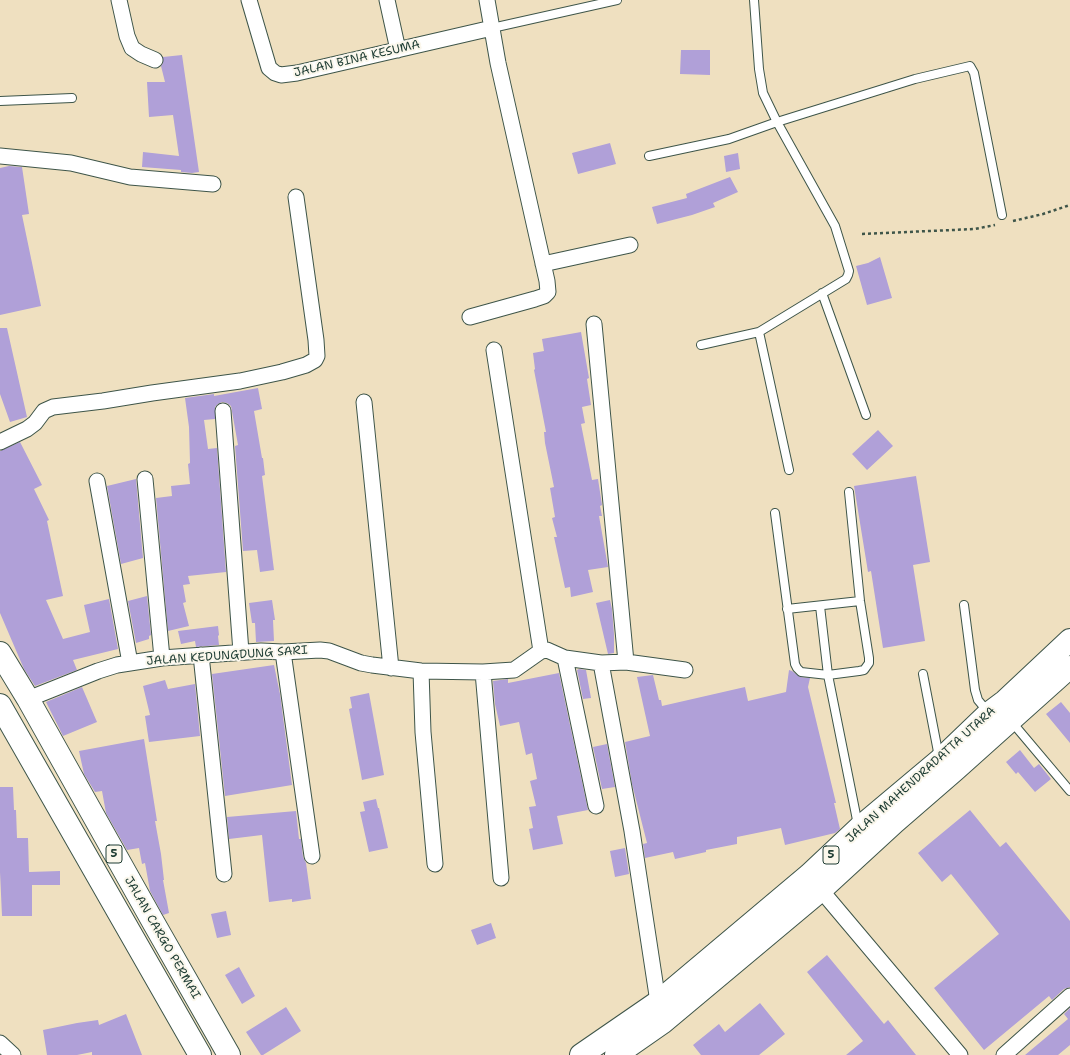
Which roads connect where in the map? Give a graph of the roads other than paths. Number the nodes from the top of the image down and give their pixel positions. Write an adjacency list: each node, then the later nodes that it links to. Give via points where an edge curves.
1 (118, 0): 9 (street, via 132,48)
2 (249, 0): 8 (street, JALAN BINA KESUMA, via 269,68 281,75)
3 (387, 0): 8 (street)
4 (487, 0): 7 (street)
5 (617, 0): 7 (lane)
6 (754, 0): 12 (lane, via 760,80 763,93)
7 (492, 28): 8 (street, JALAN BINA KESUMA); 19 (street)
8 (398, 50)
9 (155, 60)
10 (72, 98): 11 (lane)
11 (0, 101)
12 (777, 122): 14 (lane, via 729,139); 17 (lane, via 915,79 970,66 974,73); 20 (lane, via 835,226 849,270 846,279)
13 (0, 156): 15 (street, via 71,163 130,177)
14 (649, 156)
15 (213, 184)
16 (296, 197): 29 (street, via 316,340 316,360 282,372 234,382 53,407 44,411 27,430)
17 (1002, 216)
18 (630, 244): 19 (street)
19 (543, 264): 21 (street, via 548,287 548,292 544,296)
20 (822, 294): 23 (lane); 28 (lane)
21 (470, 317)
22 (594, 324): 47 (street)
23 (759, 332): 24 (lane); 30 (lane)
24 (701, 345)
25 (494, 350): 42 (street)
26 (364, 402): 51 (street)
27 (223, 411): 40 (street)
28 (866, 415)
29 (0, 442)
30 (789, 470)
31 (145, 479): 45 (street)
32 (97, 481): 48 (street)
33 (849, 492): 35 (lane)
34 (775, 513): 38 (lane)
35 (860, 601): 37 (lane); 56 (lane, via 869,663 864,670)
36 (964, 605): 59 (lane, via 975,690 978,700)
37 (820, 606): 38 (lane); 56 (lane)
38 (787, 609): 56 (lane, via 797,668 801,672)
39 (1070, 640): 59 (highway, JALAN MAHENDRADATTA UTARA / 5)
40 (241, 652): 41 (street, JALAN KEDUNGDUNG SARI); 44 (street, JALAN KEDUNGDUNG SARI)
41 (283, 652): 51 (street, JALAN KEDUNGDUNG SARI, via 329,651 361,663); 65 (street)
42 (541, 652): 46 (street, via 547,650); 54 (street, JALAN KEDUNGDUNG SARI, via 514,670)
43 (0, 653): 57 (highway, JALAN CARGO PERMAI / 5)
44 (200, 655): 45 (street, JALAN KEDUNGDUNG SARI); 67 (street)
45 (162, 658): 48 (street, JALAN KEDUNGDUNG SARI)
46 (565, 658): 49 (street); 63 (street)
47 (626, 662): 49 (street); 52 (street)
48 (130, 663): 57 (street, JALAN KEDUNGDUNG SARI, via 98,671)
49 (601, 663): 71 (street, via 632,831)
50 (1070, 667): 60 (highway, JALAN MAHENDRADATTA UTARA / 5)
51 (391, 668): 53 (street, JALAN KEDUNGDUNG SARI)
52 (685, 670)
53 (421, 671): 54 (street, JALAN KEDUNGDUNG SARI); 66 (street, via 423,732)
54 (483, 672): 68 (street)
55 (923, 674): 61 (lane)
56 (828, 675): 64 (lane)
57 (28, 699): 75 (highway, JALAN CARGO PERMAI / 5)
58 (0, 705): 74 (highway, JALAN CARGO PERMAI / 5)
59 (989, 713): 61 (highway, JALAN MAHENDRADATTA UTARA / 5)
60 (1011, 720): 62 (lane); 69 (highway, JALAN MAHENDRADATTA UTARA / 5, via 895,822)
61 (940, 760): 64 (highway, JALAN MAHENDRADATTA UTARA / 5)
62 (1070, 791)
63 (596, 806)
64 (859, 828): 69 (highway, JALAN MAHENDRADATTA UTARA / 5)
65 (312, 856)
66 (435, 864)
67 (224, 874)
68 (501, 878)
69 (815, 882): 71 (highway, JALAN MAHENDRADATTA UTARA / 5); 77 (highway, JALAN MAHENDRADATTA UTARA / 5, via 662,1023); 78 (street)
70 (1070, 996): 79 (street)
71 (658, 1002): 76 (highway, JALAN MAHENDRADATTA UTARA / 5)
72 (0, 1043): 73 (street)
73 (13, 1055)
74 (200, 1055)
75 (229, 1055)
76 (581, 1055)
77 (616, 1055)
78 (960, 1055)
79 (1004, 1055)

